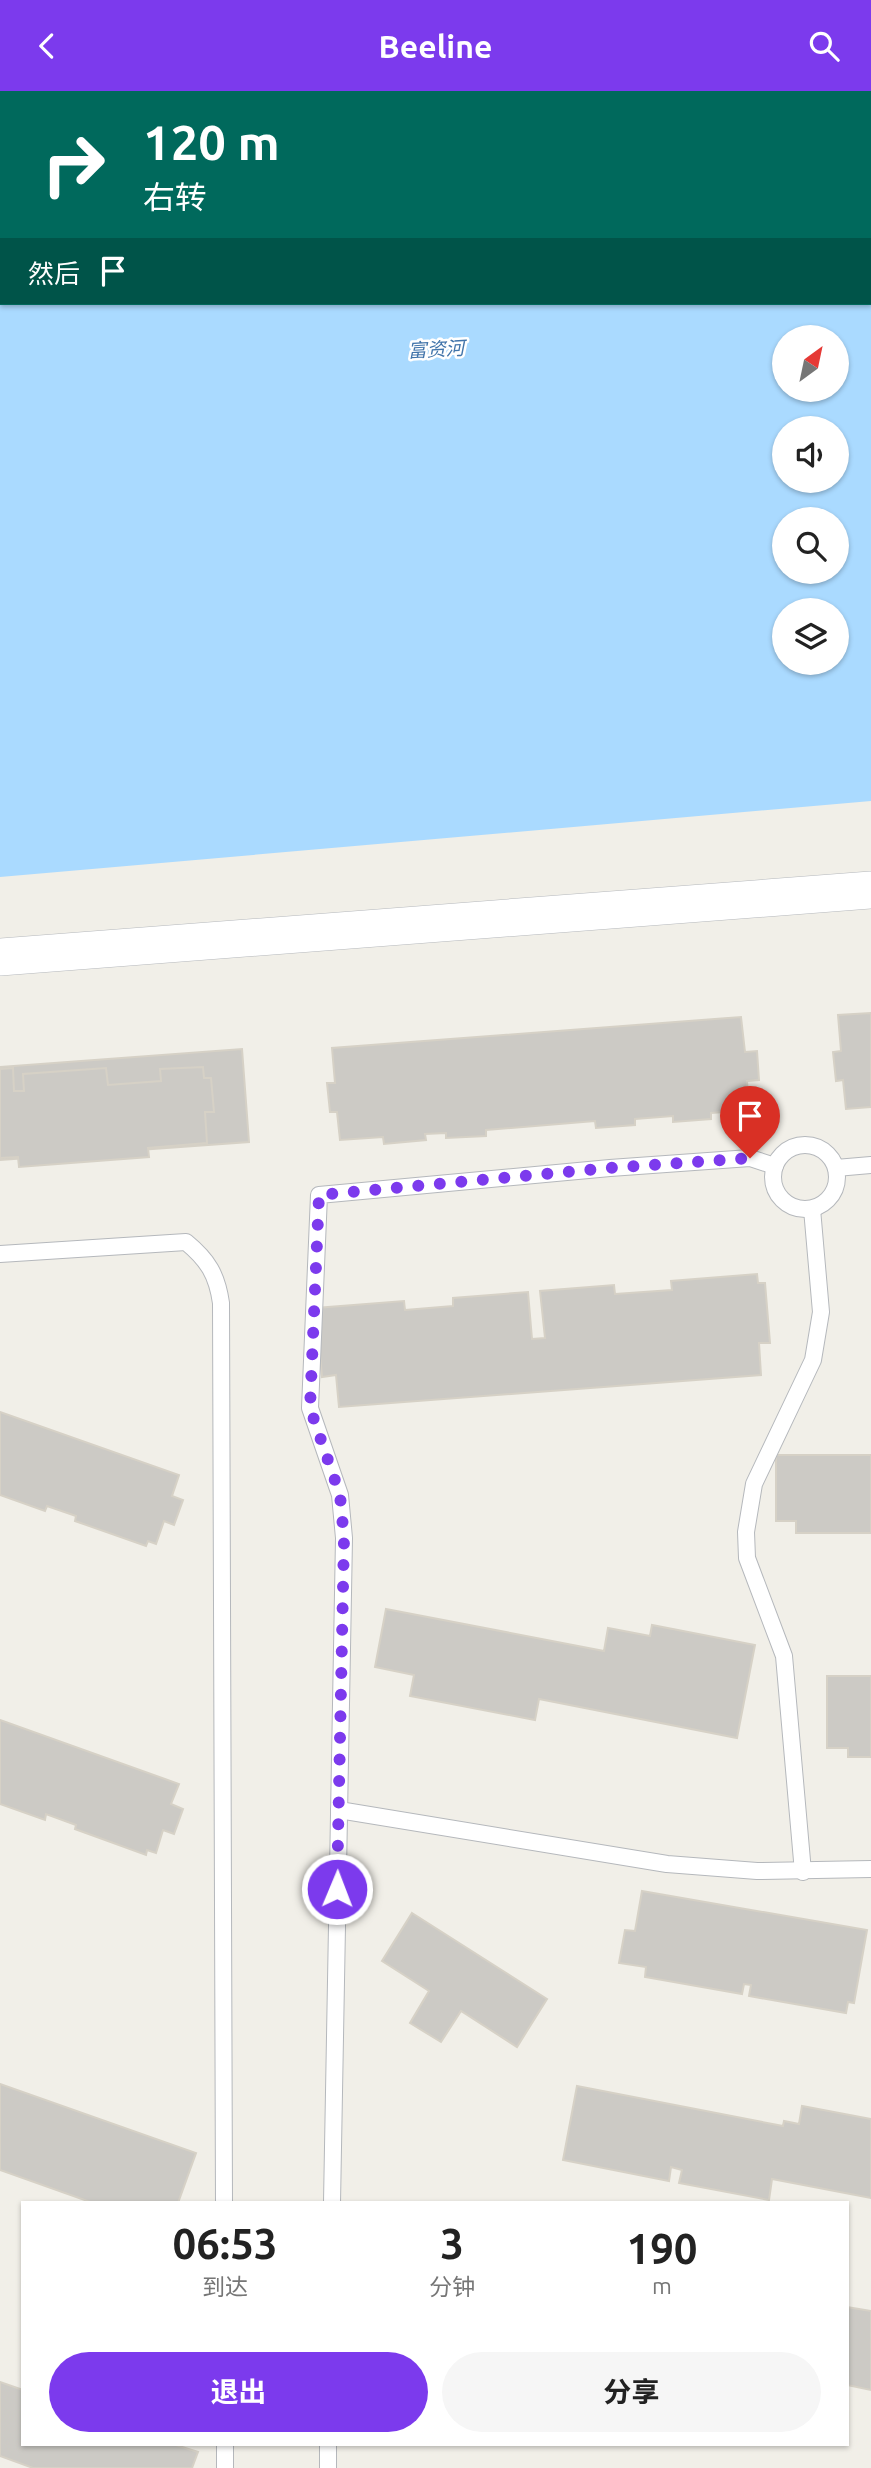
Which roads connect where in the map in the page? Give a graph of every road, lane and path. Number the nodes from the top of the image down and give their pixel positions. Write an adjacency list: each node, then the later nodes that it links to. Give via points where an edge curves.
1 (871, 890): 2 (street)
2 (0, 957)
3 (775, 1165): 5 (lane, via 783,1154 804,1145 826,1152); 6 (lane, via 777,1192 798,1208); 8 (lane, via 750,1158 319,1195 310,1408 340,1495 344,1538)
4 (871, 1165): 5 (lane)
5 (835, 1168): 6 (lane, via 833,1193)
6 (812, 1209): 10 (lane, via 821,1312 813,1360 754,1484 746,1532 747,1558 785,1656)
7 (0, 1254): 11 (lane, via 186,1243 212,1268 218,1285)
8 (339, 1810): 10 (lane, via 645,1861); 12 (lane)
9 (871, 1869): 10 (lane)
10 (803, 1872)
11 (224, 2201)
12 (331, 2201)
13 (225, 2446): 15 (lane)
14 (328, 2446): 16 (lane)
15 (225, 2468)
16 (328, 2468)

